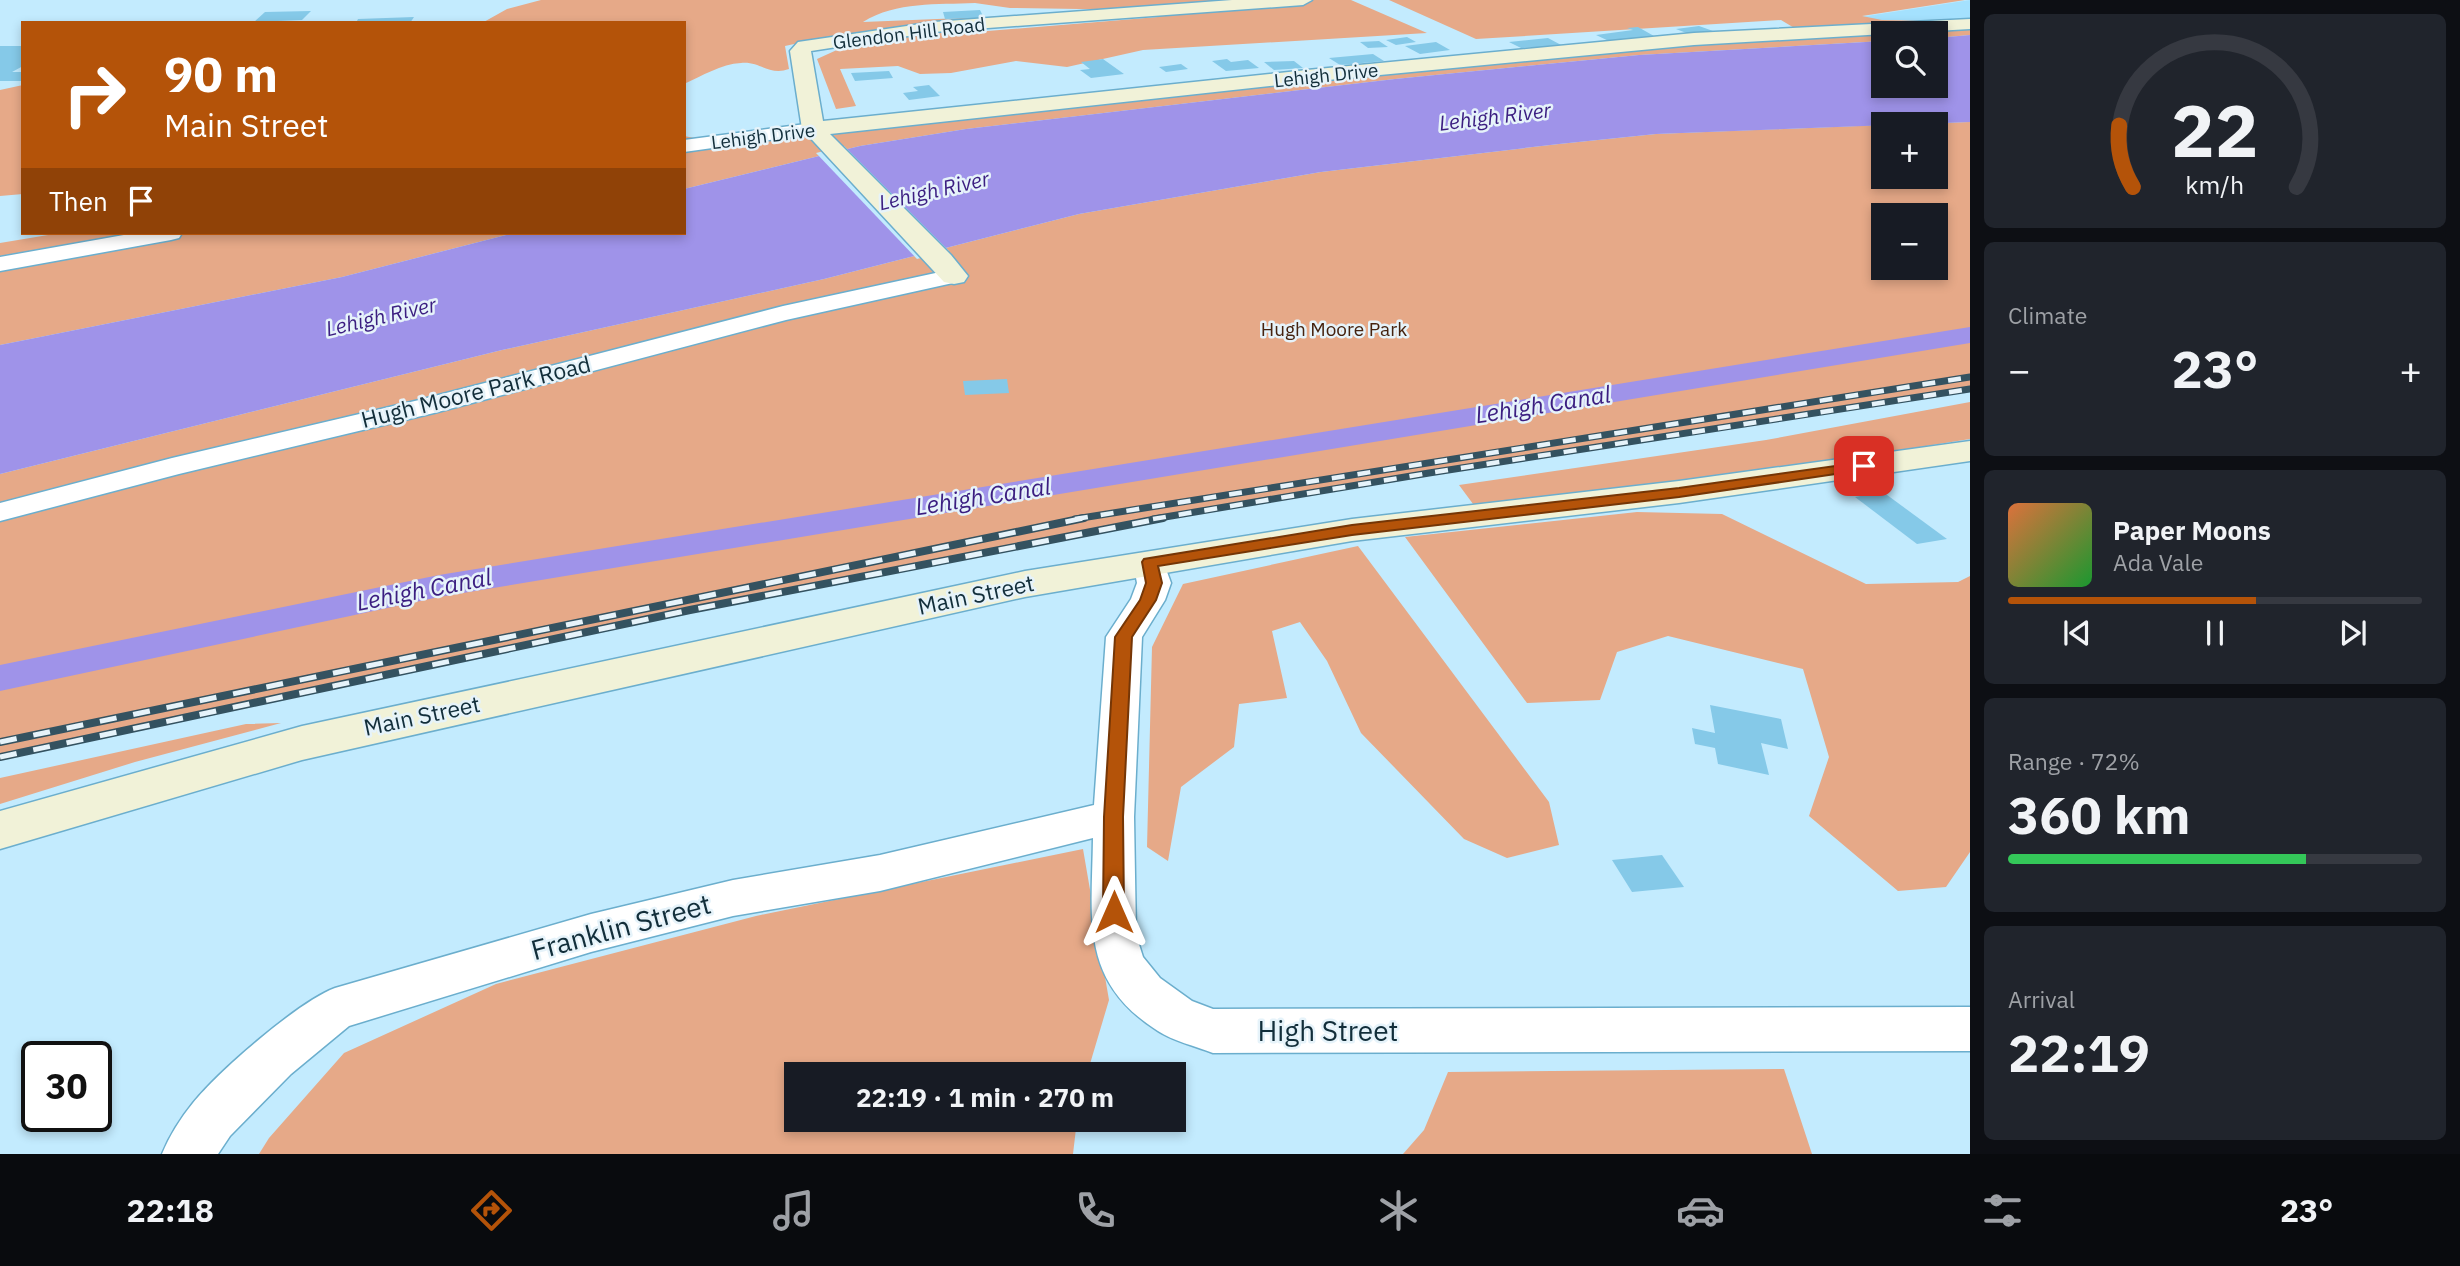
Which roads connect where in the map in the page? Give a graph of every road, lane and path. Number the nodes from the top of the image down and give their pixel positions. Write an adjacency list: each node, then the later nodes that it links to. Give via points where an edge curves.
1 (1303, 0): 3 (street, Glendon Hill Road, via 934,27 811,44 800,51)
2 (1970, 24): 3 (street, Lehigh Drive, via 1694,39 1307,76)
3 (818, 134): 4 (street, Lehigh Drive); 7 (street)
4 (686, 146)
5 (160, 235): 6 (street)
6 (0, 264)
7 (948, 268): 9 (street, Hugh Moore Park Road, via 424,407)
8 (1970, 451): 10 (street, Main Street, via 1679,492 1352,530)
9 (0, 512)
10 (1150, 562): 11 (street, High Street, via 1154,583 1124,637); 12 (street, Main Street, via 1025,584 302,743)
11 (1114, 817): 13 (street, High Street, via 1114,935 1123,967 1144,993 1176,1017 1213,1031); 14 (street, Franklin Street, via 880,873 733,898 591,933 335,1009 274,1058 212,1119)
12 (0, 830)
13 (1970, 1029)
14 (188, 1154)

